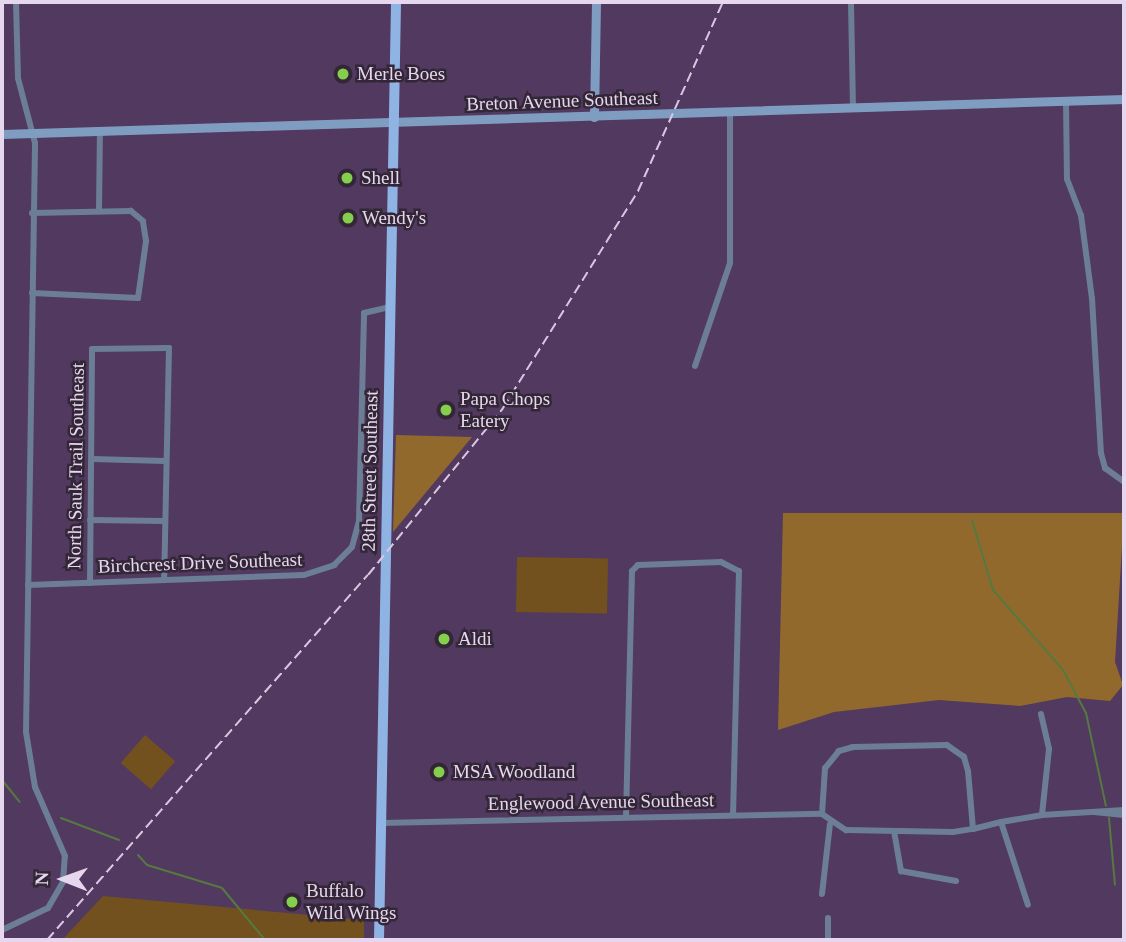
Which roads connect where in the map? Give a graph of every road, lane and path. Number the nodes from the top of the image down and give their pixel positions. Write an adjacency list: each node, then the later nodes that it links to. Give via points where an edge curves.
1 (16, 2): 13 (street, via 18,78)
2 (396, 2): 10 (main road, 28th Street Southeast)
3 (596, 2): 9 (main road)
4 (851, 3): 7 (street)
5 (1124, 99): 6 (main road, Breton Avenue Southeast)
6 (1066, 101): 7 (main road, Breton Avenue Southeast); 21 (street, via 1067,178 1081,215 1093,298 1101,453 1105,468)
7 (853, 109): 8 (main road, Breton Avenue Southeast)
8 (730, 113): 9 (main road, Breton Avenue Southeast); 18 (street, via 730,263)
9 (594, 117): 10 (main road, Breton Avenue Southeast)
10 (393, 124): 11 (main road, Breton Avenue Southeast); 17 (main road, 28th Street Southeast)
11 (100, 132): 13 (main road, Breton Avenue Southeast); 14 (street)
12 (2, 134): 13 (main road, Breton Avenue Southeast)
13 (33, 134): 15 (street)
14 (99, 209): 15 (street); 16 (street, via 138,214 146,231 138,298)
15 (32, 213): 16 (street)
16 (32, 293): 26 (street)
17 (391, 307): 24 (street, Birchcrest Drive Southeast, via 364,313 359,520 347,554 315,574); 34 (main road, 28th Street Southeast)
18 (695, 366)
19 (92, 459): 20 (street); 20 (street, North Sauk Trail Southeast, via 92,349 169,348); 22 (street, North Sauk Trail Southeast)
20 (165, 461): 23 (street)
21 (1124, 482)
22 (90, 520): 23 (street); 25 (street, North Sauk Trail Southeast)
23 (164, 521): 24 (street)
24 (164, 580): 25 (street, Birchcrest Drive Southeast)
25 (90, 583): 26 (street, Birchcrest Drive Southeast)
26 (28, 585): 42 (street, via 28,757 61,841 64,874 42,914)
27 (1041, 714): 31 (street, via 1049,749)
28 (1124, 812): 31 (street)
29 (733, 814): 30 (street, Englewood Avenue Southeast); 32 (street, Englewood Avenue Southeast); 32 (street, via 740,571 721,562 644,565 634,568 630,578)
30 (822, 814): 35 (street); 36 (street, via 820,781 839,751 947,745 964,757)
31 (1042, 815): 33 (street)
32 (626, 817): 34 (street, Englewood Avenue Southeast)
33 (1000, 822): 36 (street); 40 (street)
34 (381, 823): 43 (main road, 28th Street Southeast)
35 (830, 824): 37 (street, via 846,830); 39 (street)
36 (973, 828): 37 (street)
37 (894, 831): 38 (street, via 901,871)
38 (956, 881)
39 (822, 894)
40 (1028, 905)
41 (828, 918): 44 (street)
42 (2, 930)
43 (379, 940)
44 (828, 940)

